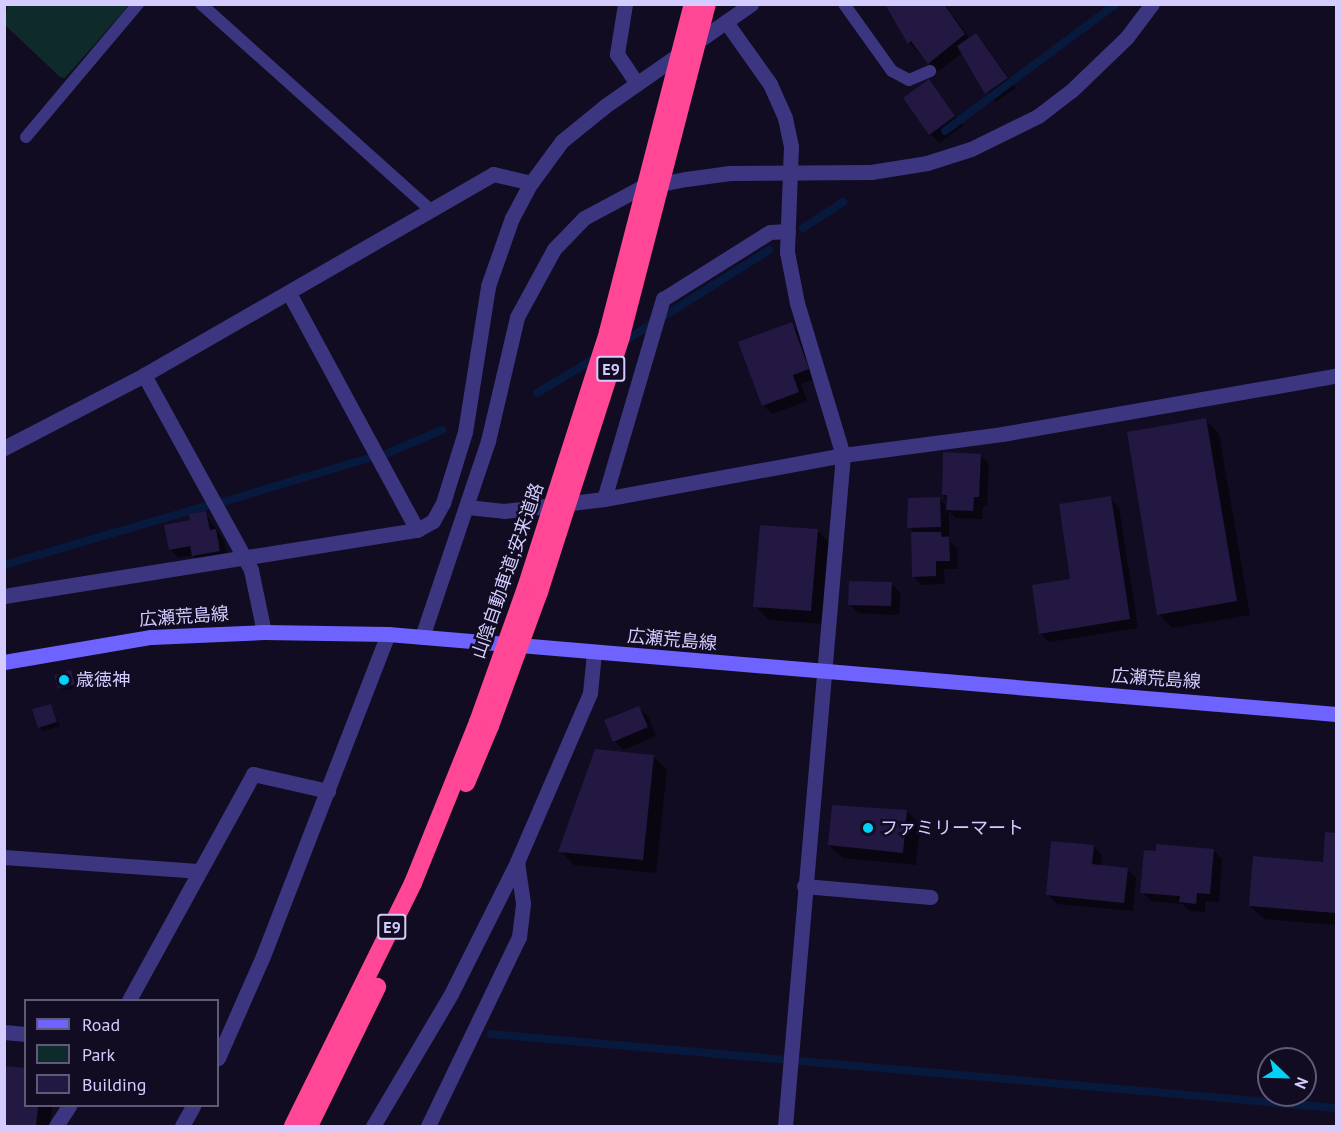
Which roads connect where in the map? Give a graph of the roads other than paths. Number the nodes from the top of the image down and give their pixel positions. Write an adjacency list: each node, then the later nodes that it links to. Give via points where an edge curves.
1 (138, 4): 12 (lane)
2 (201, 4): 15 (lane)
3 (625, 4): 11 (street, via 617,54)
4 (693, 4): 34 (highway, 山陰自動車道;安来道路 / E9, bridge, via 608,332)
5 (707, 4): 34 (highway, 山陰自動車道;安来道路 / E9, bridge, via 621,336 539,592)
6 (751, 4): 9 (street)
7 (844, 4): 10 (lane, via 892,71 909,80)
8 (1152, 4): 13 (street, via 1088,78 1038,116 988,142 910,166 872,172)
9 (726, 22): 11 (street); 13 (street, via 771,84 785,118)
10 (930, 71)
11 (637, 84): 14 (street, via 562,141)
12 (26, 137)
13 (791, 174): 16 (street); 23 (street, via 729,173 640,188 584,218 554,249 517,317)
14 (531, 183): 15 (street, via 493,174); 24 (street, via 512,218 488,286 465,432 443,502 433,521)
15 (432, 211): 17 (street)
16 (788, 231): 21 (street, via 787,252 797,303); 22 (street, via 770,232 663,299)
17 (289, 293): 18 (street); 24 (street)
18 (144, 375): 20 (street); 25 (street)
19 (1336, 376): 21 (street, via 1002,434)
20 (4, 448)
21 (843, 455): 22 (street); 32 (street)
22 (604, 499): 23 (street, via 504,511)
23 (468, 507): 29 (street)
24 (417, 530): 25 (street)
25 (242, 556): 26 (street); 27 (street, via 251,570)
26 (4, 597)
27 (264, 632): 28 (main road, 広瀬荒島線); 31 (main road, 広瀬荒島線, via 151,637)
28 (388, 634): 29 (main road, 広瀬荒島線); 35 (street)
29 (422, 637): 30 (main road, 広瀬荒島線)
30 (594, 653): 32 (main road, 広瀬荒島線); 37 (street, via 590,693)
31 (5, 661)
32 (823, 673): 33 (main road, 広瀬荒島線); 39 (street)
33 (1336, 714)
34 (484, 724): 49 (highway, 山陰自動車道;安来道路 / E9, via 413,883); 50 (highway, 山陰自動車道;安来道路 / E9, via 351,1045)
35 (328, 791): 38 (street, via 253,774); 44 (street)
36 (4, 857): 38 (street)
37 (517, 862): 51 (street, via 451,994); 52 (street, via 523,903 519,936)
38 (197, 871): 41 (street)
39 (804, 886): 40 (street); 53 (street)
40 (931, 897)
41 (130, 999)
42 (4, 1032): 43 (street)
43 (24, 1034)
44 (219, 1056)
45 (68, 1107): 47 (street)
46 (192, 1107): 48 (street)
47 (56, 1126)
48 (182, 1126)
49 (293, 1126)
50 (309, 1126)
51 (373, 1126)
52 (428, 1126)
53 (785, 1126)

